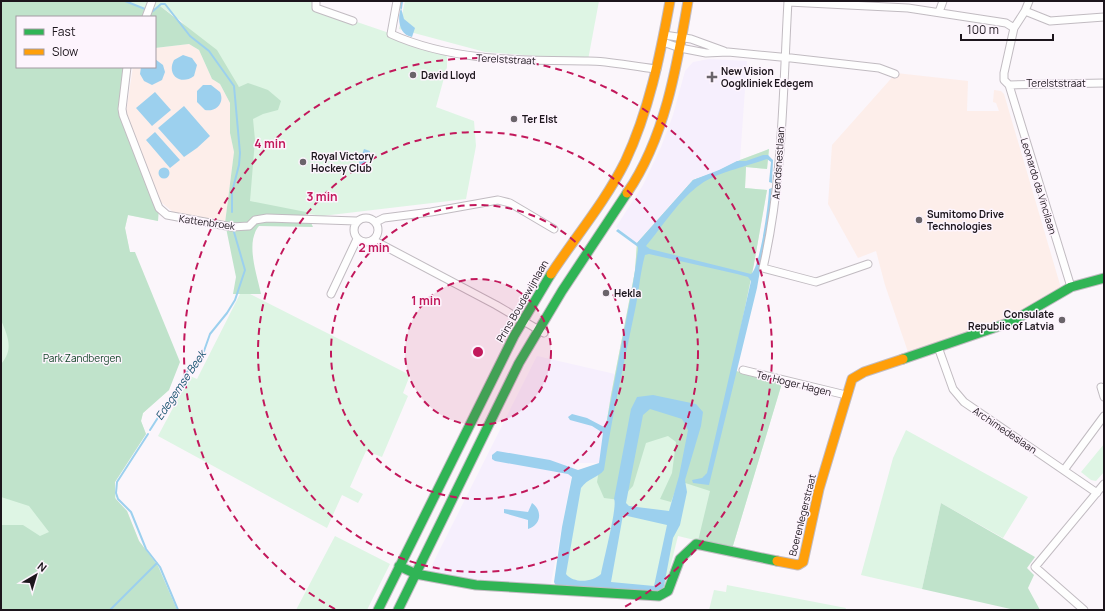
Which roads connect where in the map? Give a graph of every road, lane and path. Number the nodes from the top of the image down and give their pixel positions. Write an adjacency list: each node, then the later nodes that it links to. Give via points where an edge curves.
1 (152, 1): 12 (street)
2 (316, 1): 14 (street, via 316,8)
3 (396, 1): 22 (street, Terelststraat, via 391,34 442,51 473,57 557,62 588,61)
4 (670, 1): 17 (main road, Prins Boudewijnlaan)
5 (688, 1): 16 (main road)
6 (942, 1): 11 (street)
7 (1029, 1): 10 (street)
8 (788, 2): 9 (street); 20 (street, Arendsnestlaan)
9 (864, 4): 11 (street)
10 (1025, 11): 13 (street, via 1050,21); 15 (street)
11 (939, 12): 15 (street, via 1006,23)
12 (146, 16)
13 (1104, 17)
14 (353, 21)
15 (1014, 28): 25 (street, Leonardo da Vincilaan, via 1004,73 1004,80)
16 (682, 37): 17 (street); 18 (main road); 19 (street, via 707,43)
17 (664, 38): 18 (street); 22 (main road, Prins Boudewijnlaan)
18 (680, 48): 19 (street, via 706,53); 36 (main road, via 654,141 633,185 588,251)
19 (728, 52): 20 (street)
20 (786, 57): 23 (street, via 879,68); 31 (street, Arendsnestlaan, via 773,227 764,268 816,282)
21 (128, 68): 26 (street, Kattenbroek, via 123,115 159,208 167,215 232,228 249,226 255,220 267,218)
22 (657, 69): 35 (main road, Prins Boudewijnlaan, via 640,124 613,183)
23 (895, 74)
24 (1104, 83): 25 (street, Terelststraat)
25 (1009, 85): 33 (street, Leonardo da Vincilaan)
26 (356, 222): 27 (street, Kattenbroek, via 365,217); 29 (street, via 353,231)
27 (376, 222): 28 (street, Kattenbroek, via 384,218 498,200 510,203); 30 (street, via 378,230)
28 (554, 229)
29 (357, 239): 30 (street, via 364,242); 34 (street)
30 (373, 240): 35 (street, via 496,305)
31 (868, 264)
32 (1104, 278): 33 (main road, Boerenlegerstraat)
33 (1071, 287): 37 (main road, Boerenlegerstraat, via 1016,320)
34 (331, 294)
35 (519, 320): 36 (street); 46 (main road, Prins Boudewijnlaan)
36 (541, 332): 47 (main road, via 519,363)
37 (938, 347): 40 (main road, Boerenlegerstraat, via 855,376); 43 (street, Archimedeslaan, via 953,389 964,402)
38 (742, 370): 40 (street, Ter Hoger Hagen)
39 (1101, 387): 41 (street)
40 (846, 396): 47 (main road, Boerenlegerstraat, via 819,489 802,562 798,565 696,544 679,562 671,588 659,596 476,586)
41 (1104, 397)
42 (1104, 416): 43 (street)
43 (1064, 470): 45 (street, Archimedeslaan)
44 (1104, 484): 45 (street)
45 (1097, 493): 50 (street, via 1035,567)
46 (400, 566): 47 (main road); 48 (main road, Prins Boudewijnlaan)
47 (416, 574): 49 (main road)
48 (378, 610)
49 (398, 610)
50 (1084, 610)

